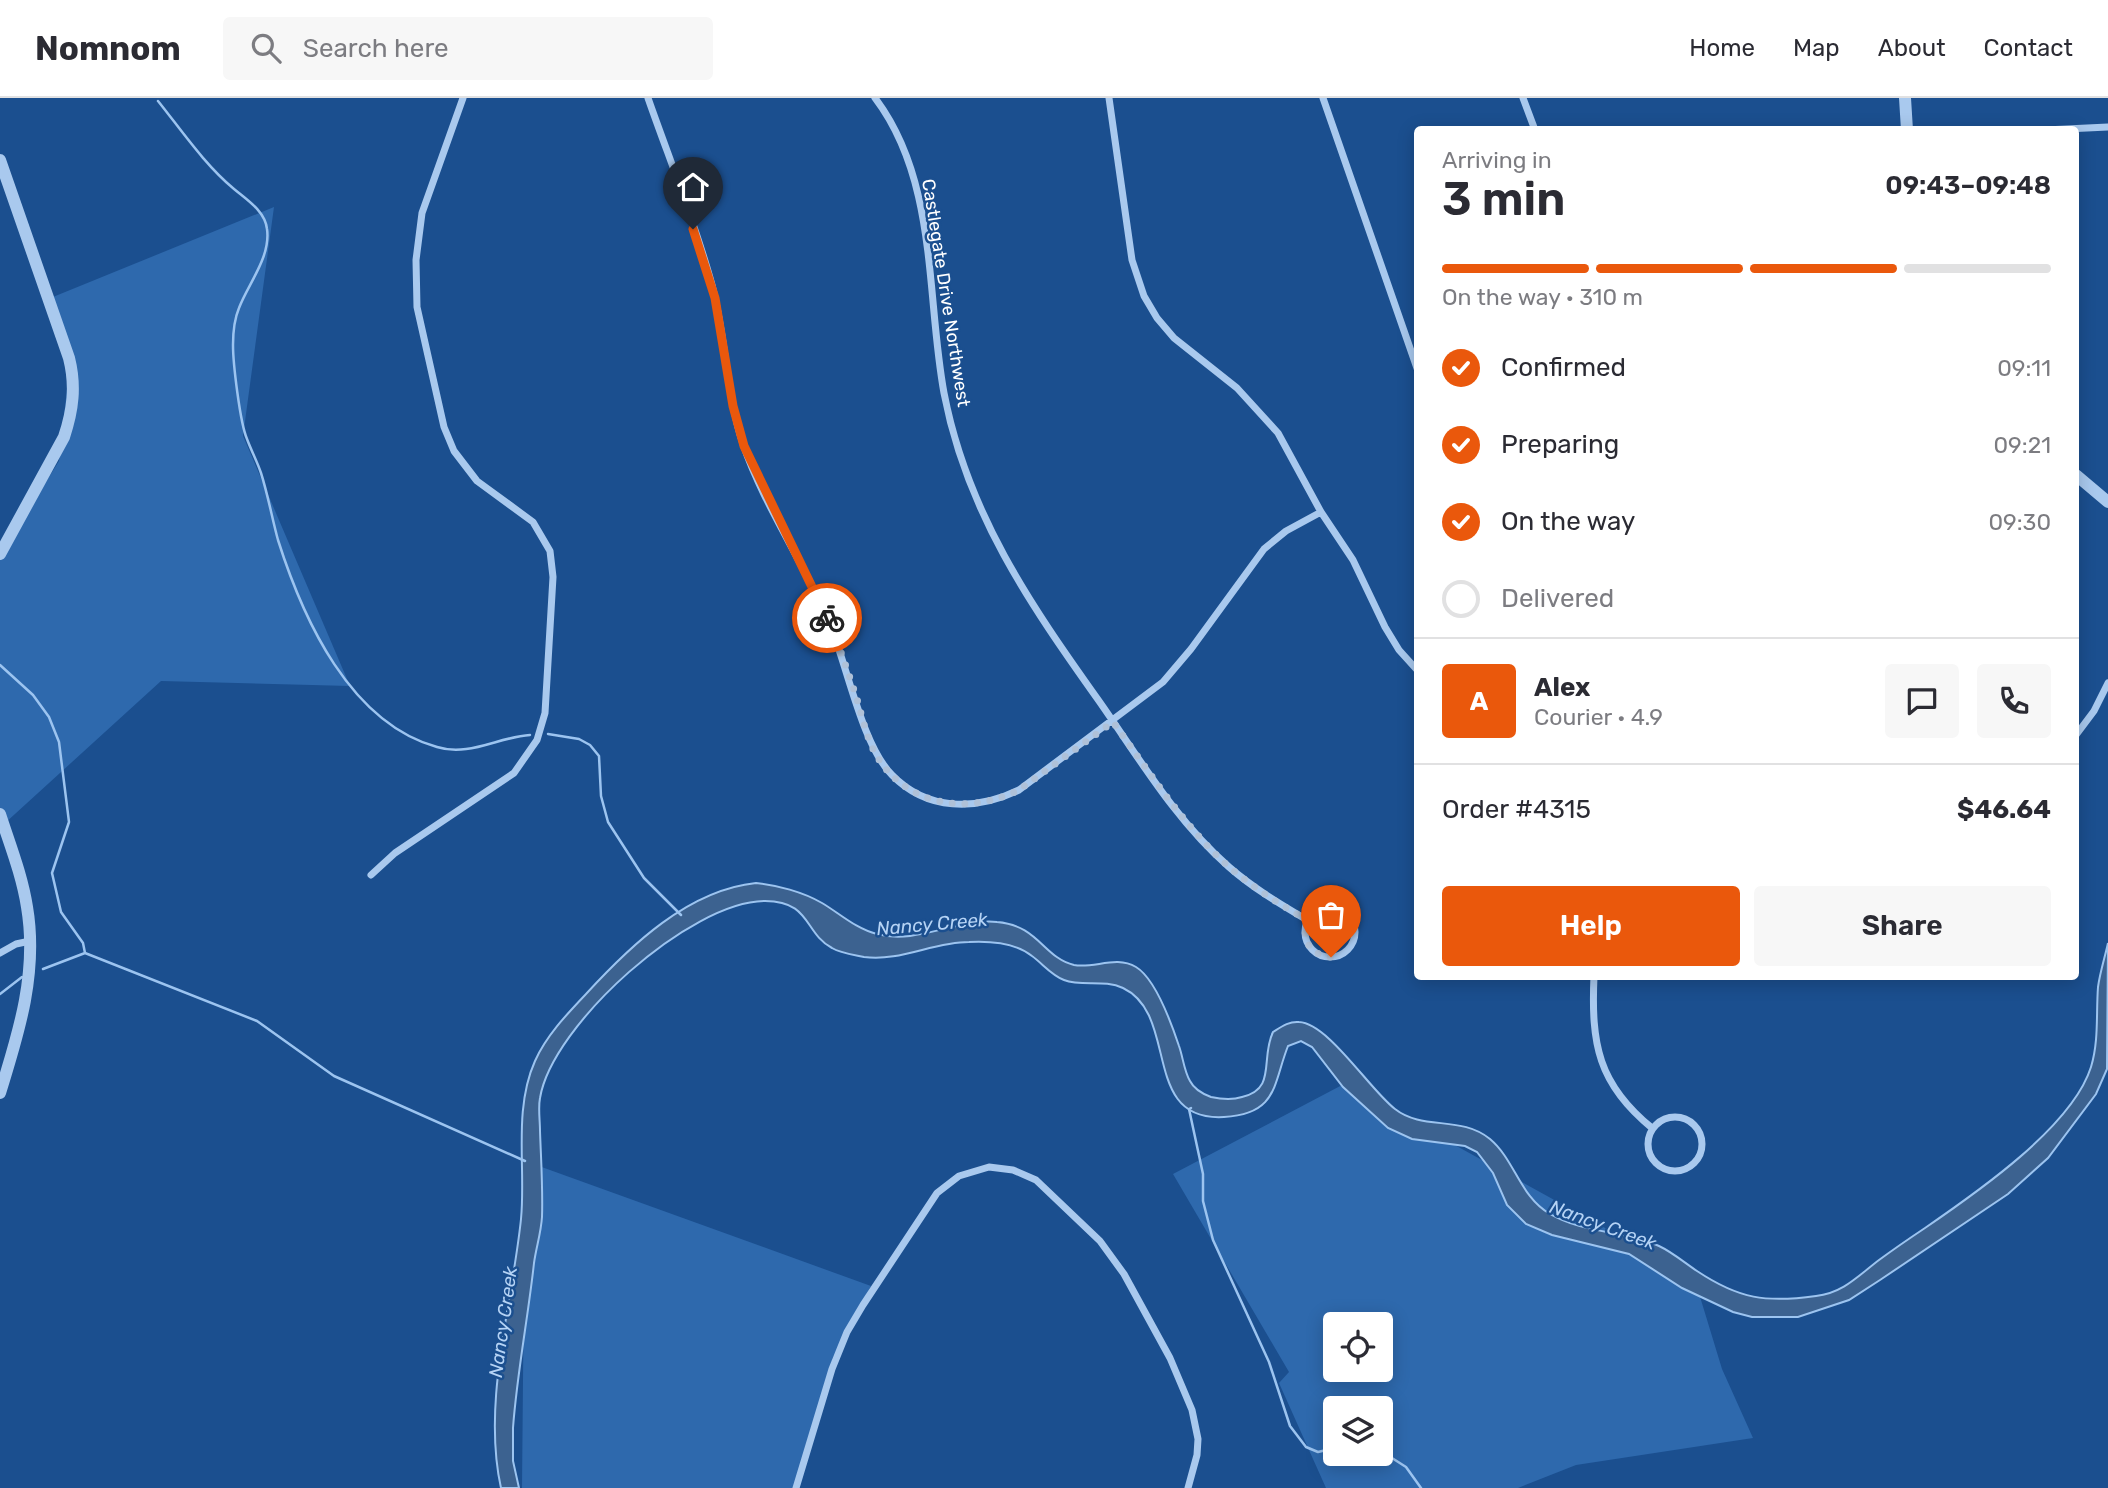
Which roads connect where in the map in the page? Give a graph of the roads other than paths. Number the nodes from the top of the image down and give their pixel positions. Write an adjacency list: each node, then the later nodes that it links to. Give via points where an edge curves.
1 (463, 98): 23 (street, via 422,213 415,260 417,307 444,427 454,451 477,481 533,522 550,551 553,577 545,713 537,740 514,773 395,853)
2 (648, 98): 20 (street, via 710,277 744,446 831,626 869,740 882,763 901,784 926,798 953,805 983,804 1019,790)
3 (875, 98): 20 (street, Castlegate Drive Northwest, via 896,133 917,190 944,394 970,482 1026,598)
4 (1109, 98): 16 (street, via 1132,260 1144,296 1174,338 1237,388 1266,418)
5 (1323, 98): 13 (street)
6 (1524, 98): 8 (street)
7 (1905, 98): 9 (street)
8 (1534, 126)
9 (1907, 126)
10 (2108, 127): 11 (street)
11 (2079, 128)
12 (0, 160): 17 (street, via 69,358 74,386 64,437)
13 (1414, 360)
14 (2079, 478): 15 (street)
15 (2108, 502)
16 (1321, 512): 18 (street, via 1353,561 1385,627); 20 (street, via 1264,549 1176,668)
17 (0, 554)
18 (1414, 667)
19 (2108, 683): 21 (street)
20 (1113, 722): 24 (street, Castlegate Drive Northwest, via 1206,845 1251,885)
21 (2079, 731)
22 (0, 814): 25 (street, via 20,878)
23 (371, 875)
24 (1307, 920): 24 (street, via 1308,946 1322,956 1339,956 1352,944 1353,921 1342,910 1326,907)
25 (30, 941): 26 (street); 28 (street, via 25,1008)
26 (0, 953)
27 (1594, 980): 29 (street, via 1594,1036 1605,1073 1625,1103)
28 (0, 1093)
29 (1652, 1128): 29 (street, via 1647,1146 1661,1168 1687,1168 1699,1156 1701,1138 1692,1123 1675,1116)
30 (796, 1488): 31 (street, via 832,1368 863,1305 937,1193 959,1176 989,1167 1013,1170 1035,1181 1100,1241 1124,1274 1170,1358 1192,1410 1198,1439)
31 (1188, 1488)

